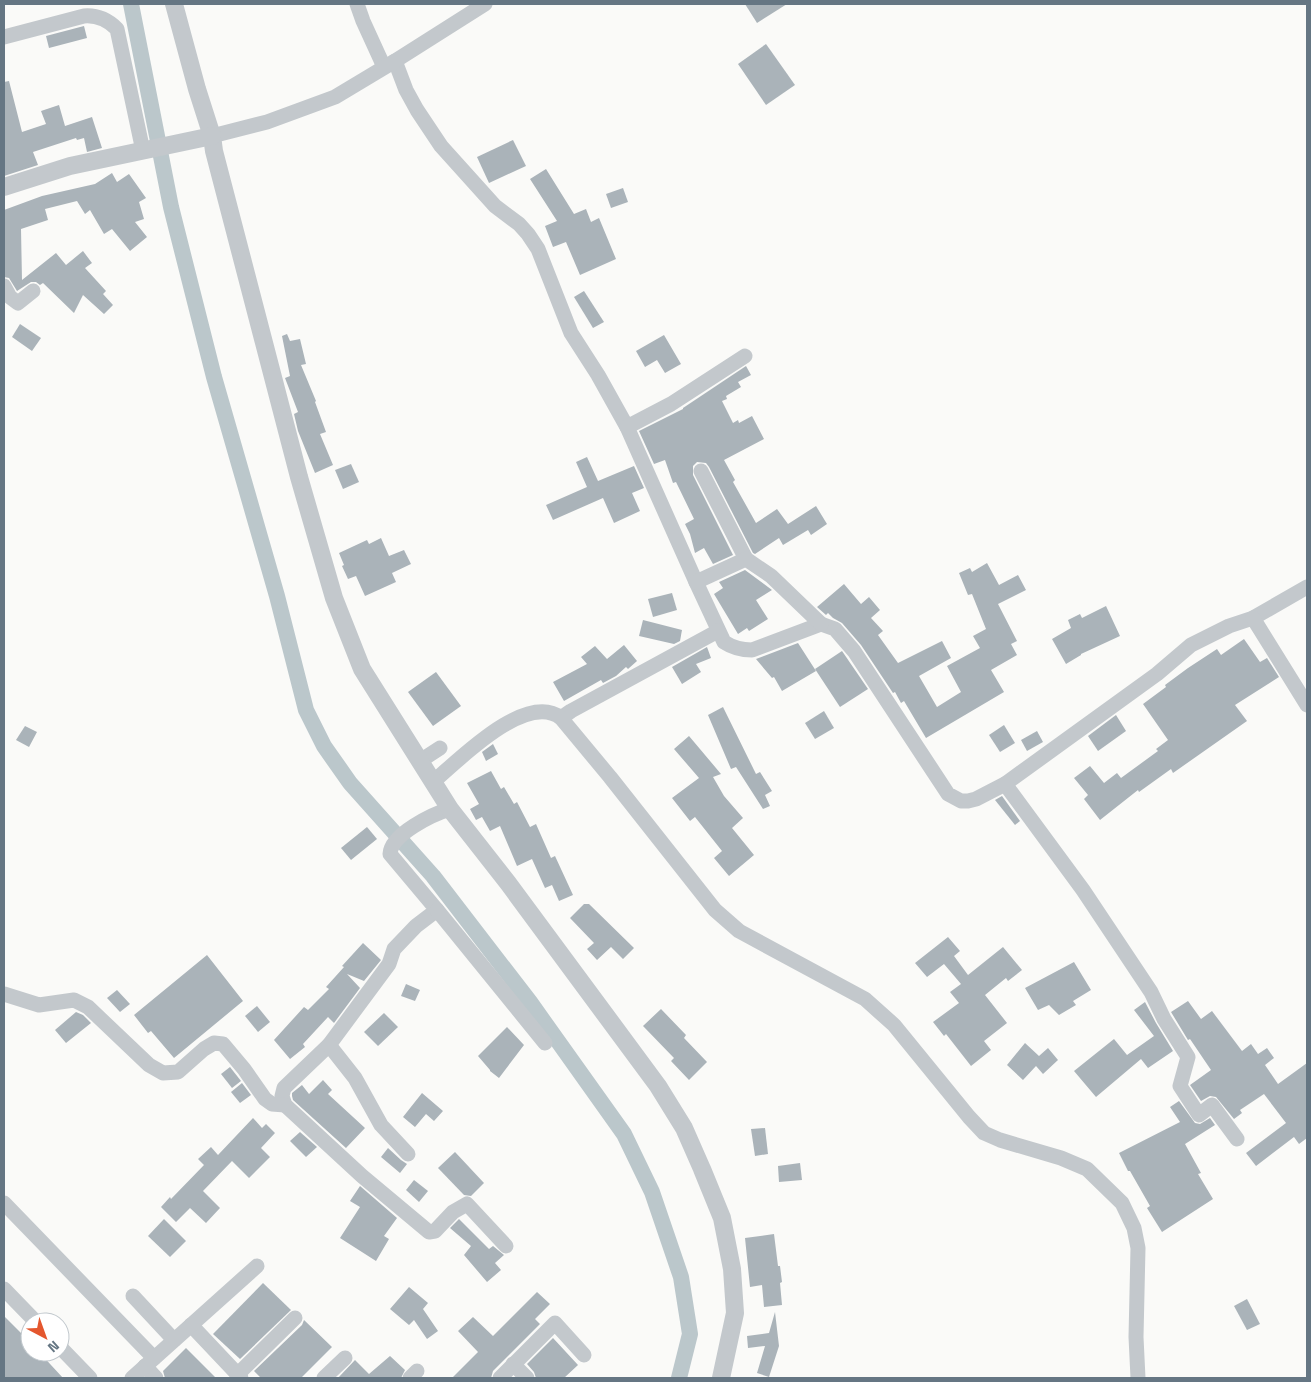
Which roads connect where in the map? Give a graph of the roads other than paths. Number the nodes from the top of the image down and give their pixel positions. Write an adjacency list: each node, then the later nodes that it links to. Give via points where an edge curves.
1 (174, 4): 6 (street)
2 (357, 4): 5 (street, via 363,21)
3 (485, 4): 5 (street)
4 (4, 37): 7 (street, via 84,16 94,15 110,22 116,29)
5 (389, 64): 6 (street, via 335,97 267,122); 12 (street, via 441,146 496,206 519,224 538,249 571,333)
6 (205, 137): 7 (street); 23 (street, via 214,151 334,598 362,669)
7 (145, 150): 8 (street, via 70,166)
8 (4, 187)
9 (4, 286): 10 (street, via 10,297 18,302)
10 (33, 291)
11 (745, 356): 12 (street, via 671,404)
12 (627, 427): 15 (street)
13 (701, 471): 14 (street)
14 (746, 559): 15 (street); 18 (street, via 771,576)
15 (696, 582): 19 (street)
16 (1307, 587): 17 (street)
17 (1253, 618): 20 (street); 25 (street, via 1191,645 1157,674)
18 (821, 624): 19 (street, via 752,650 730,646); 25 (street, via 839,632 854,651 948,794 968,801)
19 (718, 631): 21 (street)
20 (1307, 705)
21 (562, 718): 24 (street, via 544,712 529,713 512,721); 56 (street, via 715,910 739,931 865,999 894,1025 984,1133 1087,1169 1122,1203 1134,1228 1138,1248)
22 (440, 748): 23 (street)
23 (420, 761): 24 (street)
24 (433, 782): 26 (street)
25 (1005, 784): 32 (street, via 1151,992 1188,1058 1180,1086 1199,1115 1212,1105)
26 (442, 811): 27 (street, via 396,839 390,847 390,854); 55 (street, via 508,883 658,1086 684,1128 722,1218 732,1269 735,1313)
27 (437, 910): 29 (street); 30 (street, via 394,949 389,964)
28 (4, 994): 31 (street, via 39,1005 74,1000 88,1007 149,1065 163,1073 178,1072 204,1049 214,1043 223,1044 265,1099 272,1104)
29 (545, 1043)
30 (329, 1045): 31 (street, via 284,1088); 33 (street, via 355,1078 381,1125)
31 (285, 1105): 35 (street, via 428,1232 436,1231 453,1212 467,1204)
32 (1237, 1139)
33 (408, 1154)
34 (4, 1203): 46 (street)
35 (506, 1246)
36 (257, 1266): 41 (street)
37 (4, 1289): 39 (street)
38 (133, 1296): 42 (street)
39 (26, 1312)
40 (295, 1318): 48 (street)
41 (191, 1325): 42 (street); 48 (street)
42 (174, 1340): 46 (street)
43 (584, 1355): 47 (street, via 555,1323)
44 (70, 1357): 49 (street)
45 (346, 1358): 52 (street)
46 (150, 1362): 50 (street); 51 (street)
47 (513, 1364): 53 (street); 54 (street)
48 (239, 1376)
49 (90, 1378)
50 (132, 1378)
51 (156, 1378)
52 (324, 1378)
53 (500, 1378)
54 (527, 1378)
55 (721, 1378)
56 (1138, 1378)

